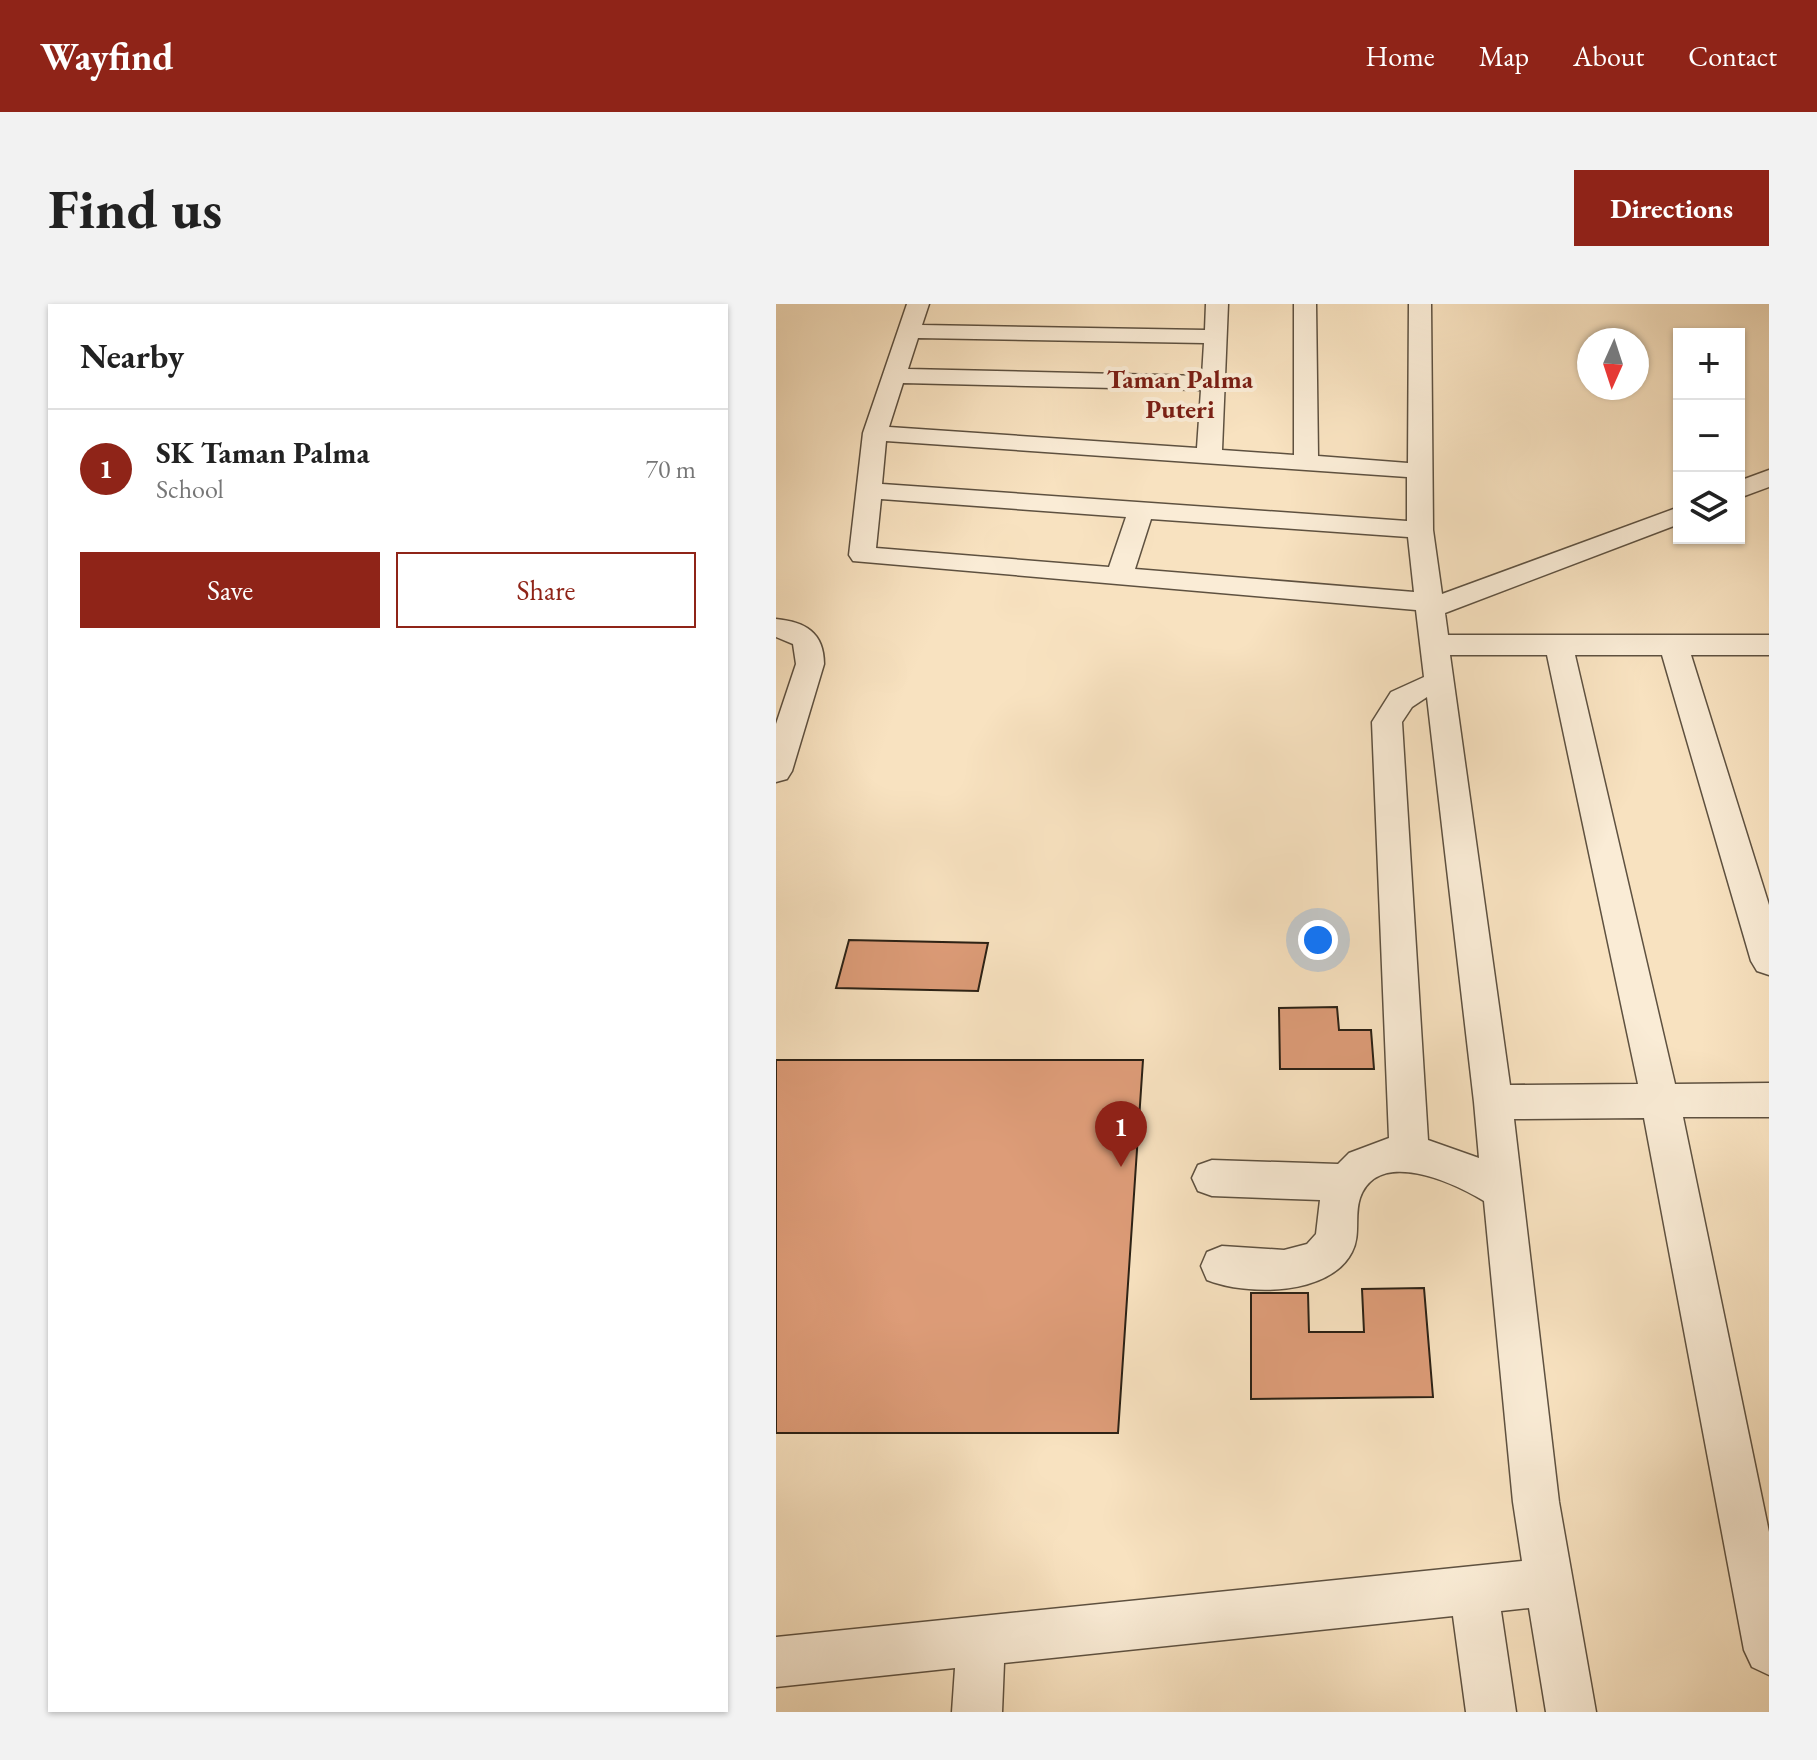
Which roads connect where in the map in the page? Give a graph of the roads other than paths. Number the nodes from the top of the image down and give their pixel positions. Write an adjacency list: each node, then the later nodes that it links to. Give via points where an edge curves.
1 (918, 304): 5 (street)
2 (1217, 304): 6 (street)
3 (1305, 304): 12 (street)
4 (1420, 304): 13 (street)
5 (908, 331): 6 (street); 7 (street)
6 (1214, 337): 8 (street)
7 (893, 376): 8 (street); 9 (street)
8 (1212, 383): 11 (street)
9 (875, 433): 10 (street); 16 (street)
10 (1134, 451): 11 (street); 17 (street)
11 (1209, 456): 12 (street)
12 (1306, 463): 13 (street)
13 (1422, 471): 19 (street)
14 (1769, 478): 15 (street)
15 (1745, 488)
16 (869, 491): 17 (street); 20 (street, via 862,555)
17 (1129, 509): 19 (street); 20 (street)
18 (1673, 517): 21 (street)
19 (1420, 530): 21 (street)
20 (1119, 577): 21 (street)
21 (1430, 605): 23 (street)
22 (776, 628): 28 (street, via 805,636 810,664)
23 (1435, 645): 24 (street); 27 (street)
24 (1559, 645): 25 (street); 30 (street)
25 (1674, 645): 26 (street); 29 (street)
26 (1769, 645)
27 (1440, 682): 32 (street); 33 (street, via 1413,690 1396,703 1387,722)
28 (776, 771)
29 (1769, 961)
30 (1660, 1100): 31 (street); 32 (street); 38 (street)
31 (1769, 1100)
32 (1493, 1102): 36 (street)
33 (1409, 1154): 35 (street, via 1371,1158); 36 (street, via 1474,1172)
34 (1212, 1178): 35 (street)
35 (1346, 1183): 37 (street, via 1336,1242 1319,1261 1284,1270)
36 (1502, 1191): 39 (street)
37 (1222, 1266)
38 (1760, 1566): 42 (street)
39 (1547, 1582): 40 (street); 46 (street)
40 (1474, 1589): 41 (street); 45 (street)
41 (981, 1640): 43 (street); 44 (street)
42 (1769, 1650)
43 (776, 1662)
44 (977, 1712)
45 (1491, 1712)
46 (1571, 1712)

